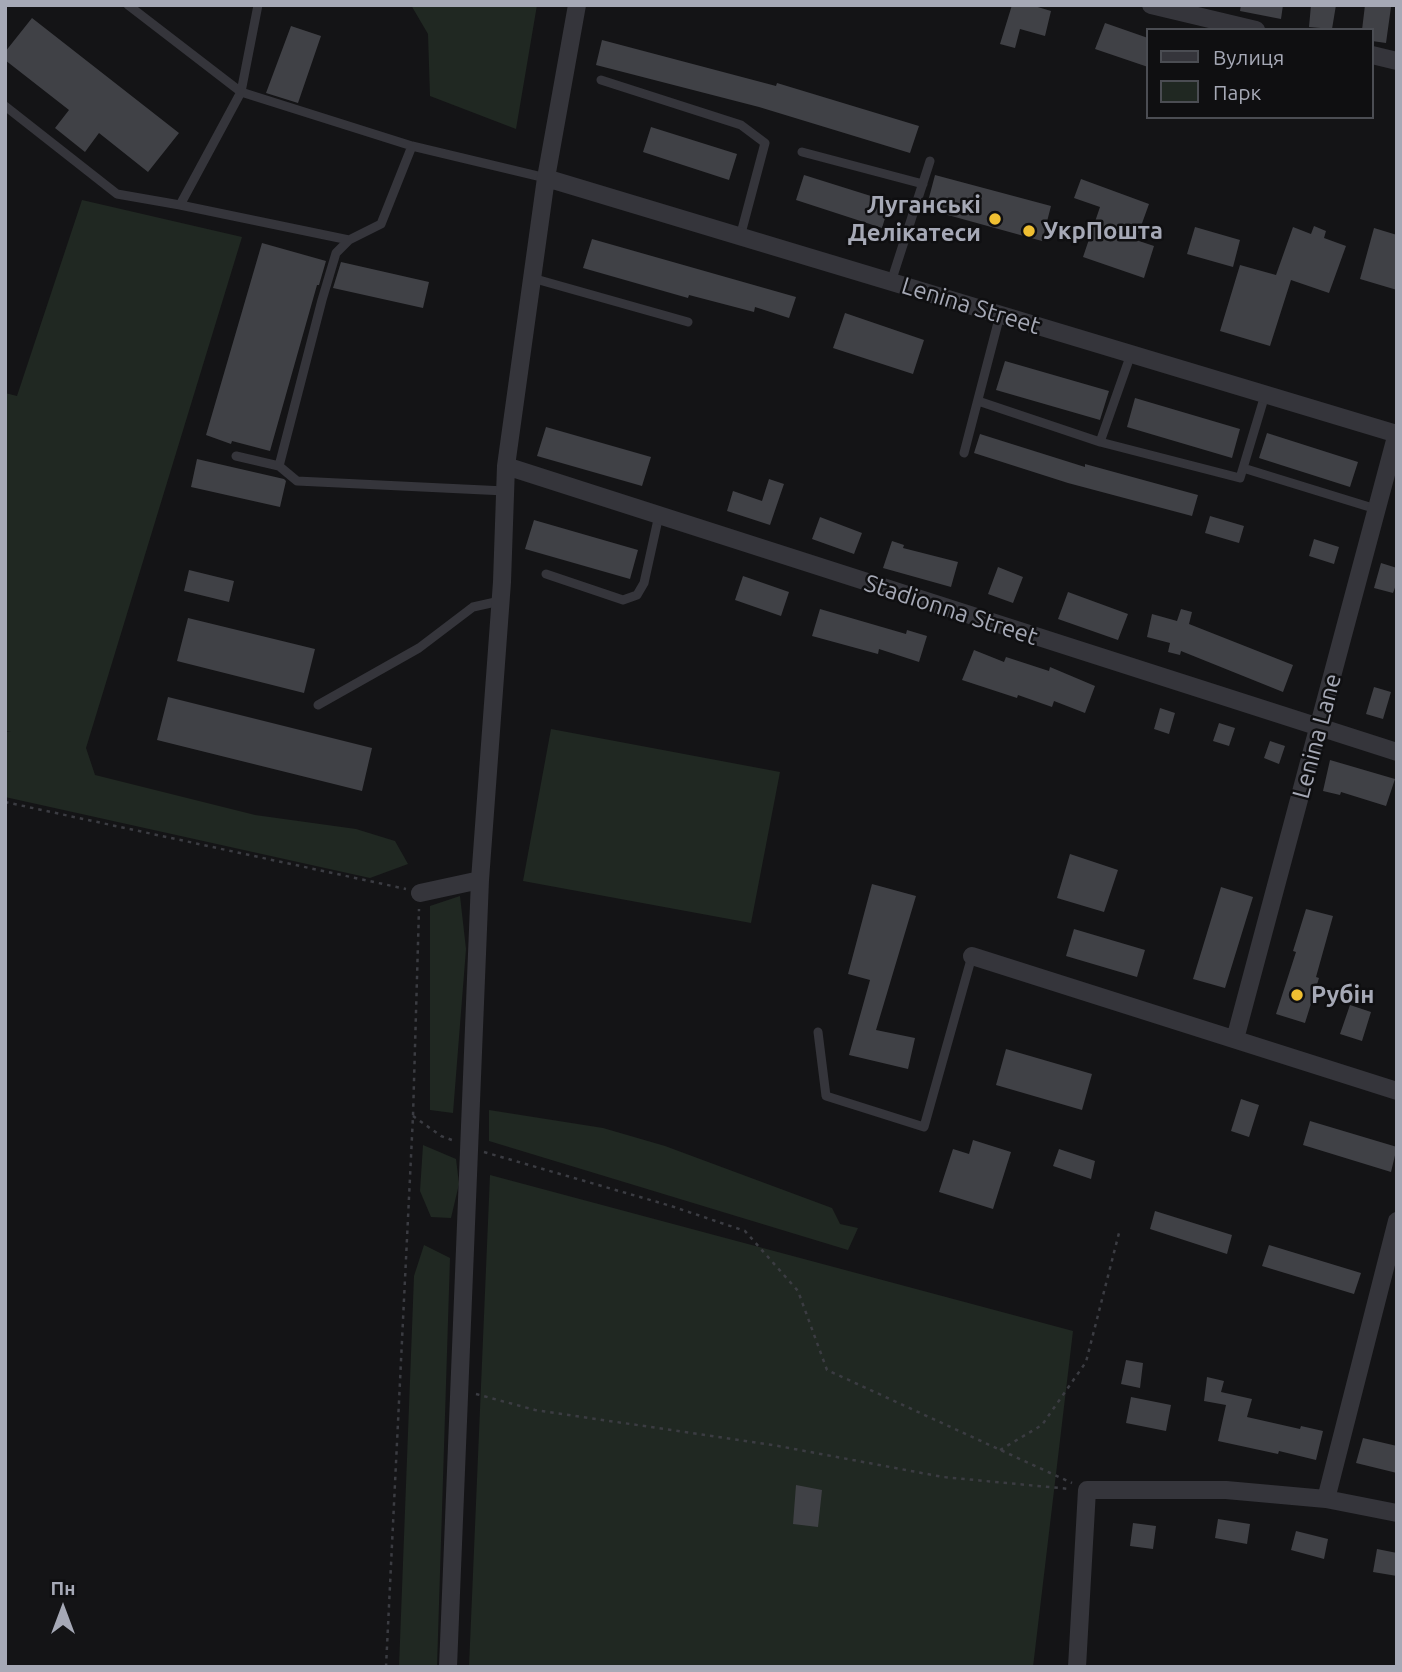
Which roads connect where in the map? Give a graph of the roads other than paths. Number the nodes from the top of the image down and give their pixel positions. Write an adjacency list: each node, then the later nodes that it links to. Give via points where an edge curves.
1 (128, 5): 9 (lane)
2 (258, 5): 9 (lane)
3 (577, 5): 14 (street)
4 (1151, 5): 5 (street)
5 (1248, 28)
6 (1374, 55): 7 (street)
7 (1397, 61)
8 (601, 80): 17 (lane, via 741,125 765,143)
9 (241, 92): 11 (lane); 16 (lane)
10 (5, 106): 16 (lane, via 117,194)
11 (412, 146): 14 (lane); 18 (lane, via 381,224)
12 (802, 152): 15 (lane)
13 (930, 161): 15 (lane)
14 (546, 178): 17 (street, Lenina Street); 19 (street)
15 (923, 184): 20 (lane)
16 (180, 205): 18 (lane)
17 (740, 237): 20 (street, Lenina Street)
18 (349, 240): 30 (lane, via 336,253)
19 (532, 278): 22 (lane); 31 (street)
20 (891, 282): 21 (street, Lenina Street)
21 (1000, 315): 23 (street, Lenina Street); 25 (lane)
22 (688, 322)
23 (1131, 354): 24 (street, Lenina Street); 27 (lane)
24 (1265, 395): 26 (street, Lenina Street); 32 (lane)
25 (978, 401): 27 (lane); 28 (lane)
26 (1396, 434): 34 (street, Lenina Lane)
27 (1100, 442): 32 (lane, via 1240,478)
28 (964, 453)
29 (236, 456): 30 (lane)
30 (279, 466): 33 (lane, via 297,481)
31 (506, 466): 33 (street); 35 (street, Stadionna Street)
32 (1243, 468): 34 (lane)
33 (505, 491): 37 (street)
34 (1377, 509): 39 (street, Lenina Lane)
35 (659, 515): 36 (lane, via 644,583 637,595 623,600); 39 (street, Stadionna Street)
36 (546, 574)
37 (501, 601): 38 (lane, via 473,607 419,648); 41 (street)
38 (318, 705)
39 (1319, 729): 40 (street, Stadionna Street); 45 (street, Lenina Lane)
40 (1397, 752)
41 (480, 880): 42 (street); 50 (street)
42 (420, 892)
43 (971, 956): 44 (lane, via 924,1127 826,1096); 45 (street)
44 (818, 1032)
45 (1235, 1039): 46 (street)
46 (1397, 1091)
47 (1397, 1221): 48 (street)
48 (1326, 1499): 49 (street); 51 (street, via 1226,1490 1087,1490)
49 (1397, 1513)
50 (448, 1667)
51 (1077, 1667)

